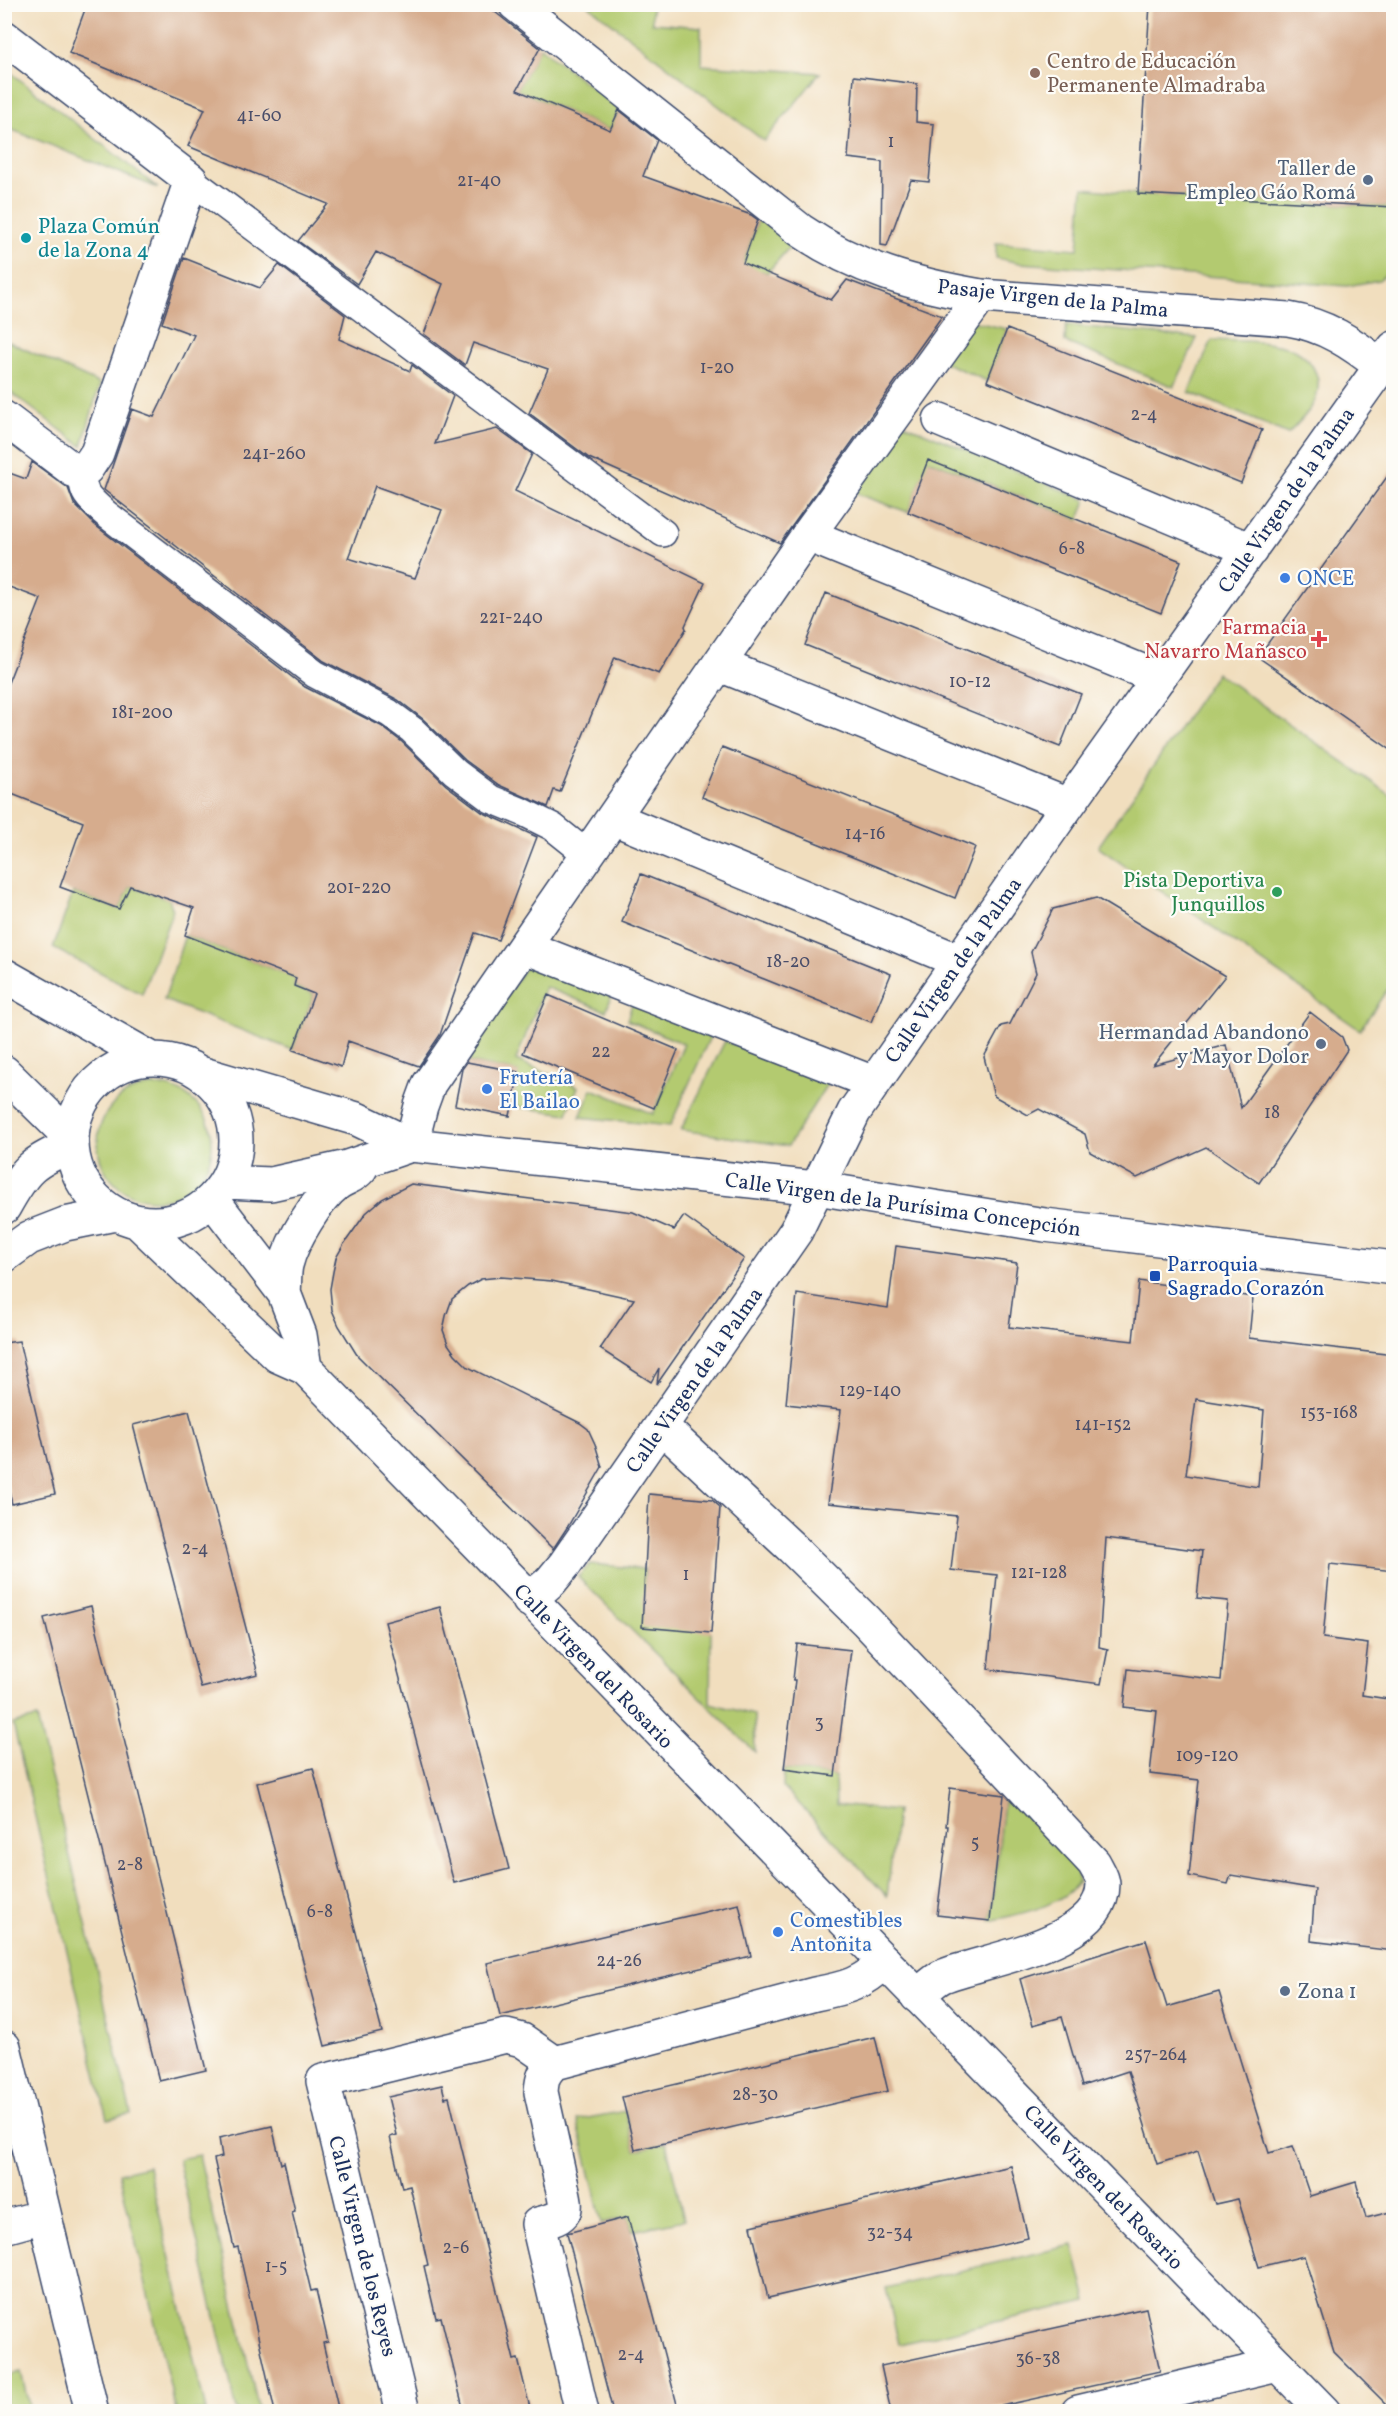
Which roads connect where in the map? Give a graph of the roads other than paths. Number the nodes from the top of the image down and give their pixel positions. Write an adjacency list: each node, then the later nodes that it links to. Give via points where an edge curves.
1 (515, 4): 4 (street, Pasaje Virgen de la Palma, via 824,246 900,279)
2 (4, 37): 3 (street)
3 (191, 180): 8 (street, via 97,453 87,468); 9 (lane)
4 (981, 296): 5 (street, Pasaje Virgen de la Palma, via 1299,321 1328,329 1361,351); 6 (street)
5 (1387, 357): 11 (street, Calle Virgen de la Palma)
6 (902, 405): 10 (street); 11 (street)
7 (4, 418): 8 (street, via 73,470)
8 (82, 468): 16 (lane, via 86,495 153,551 315,674 389,713 491,799 553,827)
9 (663, 533)
10 (808, 535): 12 (street); 13 (street)
11 (1251, 550): 13 (street, Calle Virgen de la Palma)
12 (720, 665): 14 (street); 15 (street)
13 (1160, 678): 14 (street, Calle Virgen de la Palma)
14 (1068, 805): 18 (street, Calle Virgen de la Palma)
15 (613, 818): 16 (street); 18 (street)
16 (588, 855): 17 (street)
17 (525, 947): 23 (street); 25 (street, via 429,1084)
18 (959, 961): 23 (street, Calle Virgen de la Palma)
19 (4, 975): 20 (street)
20 (152, 1059): 22 (street, via 182,1064); 24 (street, via 128,1063 105,1074 87,1092 76,1114)
21 (4, 1072): 24 (street)
22 (200, 1073): 25 (street, Calle Virgen de la Purísima Concepción, via 357,1119); 28 (street, via 218,1090 230,1111 236,1135 234,1159)
23 (874, 1083): 27 (street, Calle Virgen de la Palma, via 854,1112)
24 (71, 1142): 29 (street, via 28,1169); 30 (street, via 78,1173 93,1197)
25 (411, 1145): 26 (street, Calle Virgen de la Purísima Concepción); 27 (street, Calle Virgen de la Purísima Concepción)
26 (367, 1161): 28 (street, Calle Virgen de la Purísima Concepción, via 271,1184); 33 (street, via 354,1177 339,1182 309,1218 285,1268)
27 (816, 1188): 32 (street, Calle Virgen de la Purísima Concepción, via 1044,1225); 35 (street, Calle Virgen de la Palma, via 796,1231)
28 (219, 1190): 30 (street, via 204,1207 184,1218 161,1224); 33 (street)
29 (4, 1207)
30 (126, 1218): 31 (street, via 65,1224 29,1238); 34 (street, Calle Virgen del Rosario, via 278,1356)
31 (4, 1256)
32 (1394, 1268)
33 (284, 1293): 34 (street, via 300,1335)
34 (305, 1368): 36 (street, Calle Virgen del Rosario)
35 (662, 1427): 36 (street, Calle Virgen de la Palma, via 565,1564); 38 (street, via 866,1621 1094,1863 1103,1882 1099,1902 1066,1934 1036,1948 942,1977)
36 (529, 1600): 37 (street, Calle Virgen del Rosario)
37 (885, 1962): 38 (street, Calle Virgen del Rosario); 40 (street, via 869,1977 848,1988)
38 (917, 1996): 43 (street, Calle Virgen del Rosario)
39 (4, 2047): 41 (street)
40 (555, 2063): 45 (street, Calle Virgen de los Reyes, via 522,2040 506,2036 323,2080); 46 (street, via 542,2078 541,2092 566,2204 564,2215 538,2224)
41 (44, 2216): 42 (street); 44 (street)
42 (4, 2227)
43 (1278, 2365): 47 (street); 48 (street, Calle Virgen del Rosario)
44 (92, 2412)
45 (404, 2412)
46 (582, 2412)
47 (1078, 2412)
48 (1324, 2412)

